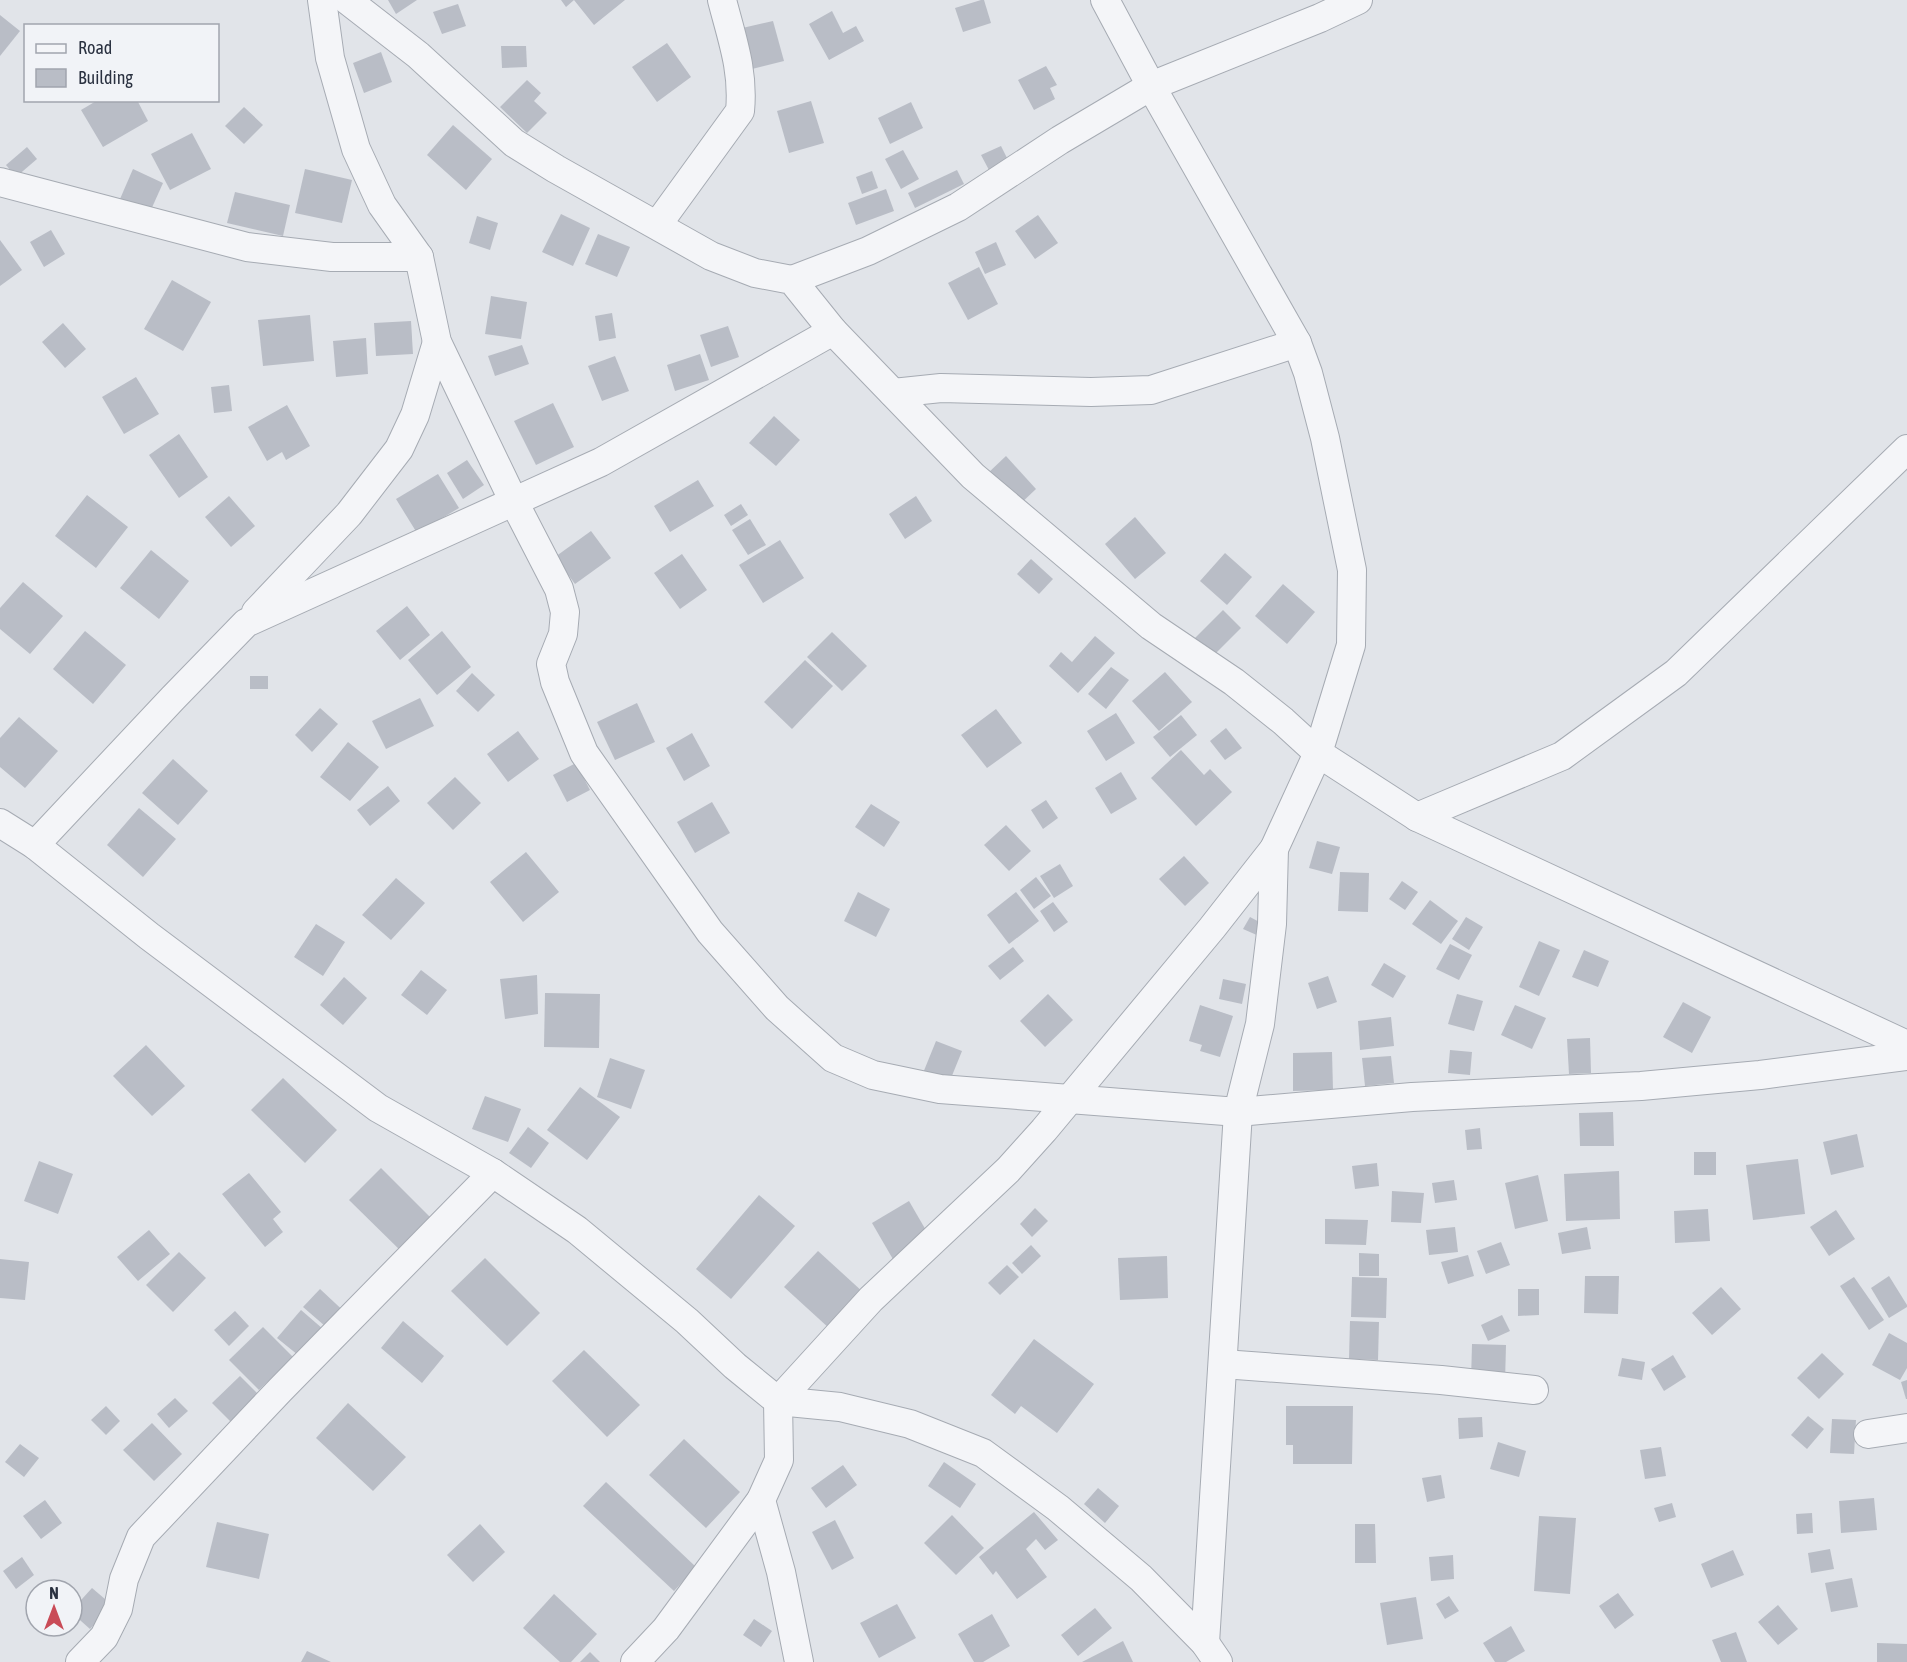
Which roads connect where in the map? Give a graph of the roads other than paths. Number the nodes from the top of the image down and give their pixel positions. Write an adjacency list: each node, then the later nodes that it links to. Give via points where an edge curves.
1 (322, 0): 9 (street, via 330,58 356,149 382,205)
2 (347, 0): 8 (street, via 418,55 514,143)
3 (722, 0): 8 (street, via 740,66 740,111)
4 (1105, 0): 6 (street)
5 (1358, 0): 6 (street)
6 (1151, 86): 10 (street, via 958,207 868,251); 13 (street)
7 (0, 182): 9 (street, via 247,247 332,257)
8 (658, 224): 10 (street, via 711,256 755,273)
9 (419, 257): 12 (street)
10 (792, 280): 11 (street)
11 (833, 331): 14 (street); 16 (street, via 601,462)
12 (437, 342): 16 (street); 17 (street, via 415,415 399,449 349,514)
13 (1297, 343): 14 (street, via 1151,390 941,388); 18 (street, via 1308,373 1353,570 1351,645)
14 (893, 393): 18 (street, via 973,476 1151,626 1234,682)
15 (1907, 449): 19 (street, via 1676,674 1562,756)
16 (513, 500): 17 (street); 25 (street, via 559,589 565,612 563,634 551,664 584,753 710,932 777,1008 833,1058 873,1075 940,1089)
17 (246, 622): 21 (street)
18 (1318, 753): 19 (street); 22 (street)
19 (1417, 817): 23 (street)
20 (0, 823): 21 (street)
21 (35, 845): 27 (street, via 378,1108)
22 (1274, 849): 25 (street); 26 (street, via 1272,924 1260,1024)
23 (1907, 1046)
24 (1907, 1056): 26 (street, via 1641,1086 1412,1097)
25 (1069, 1100): 26 (street); 30 (street, via 1008,1170 871,1299)
26 (1238, 1112): 28 (street)
27 (493, 1173): 30 (street, via 577,1230); 35 (street, via 141,1537 124,1579 118,1609 104,1637)
28 (1223, 1364): 29 (street); 34 (street)
29 (1534, 1390)
30 (778, 1401): 33 (street, via 779,1460); 34 (street, via 840,1407 910,1424 983,1453 1058,1508 1141,1578)
31 (1907, 1428): 32 (street)
32 (1868, 1434)
33 (761, 1500): 36 (street, via 666,1629); 37 (street, via 781,1572)
34 (1212, 1653)
35 (80, 1662)
36 (635, 1662)
37 (799, 1662)

